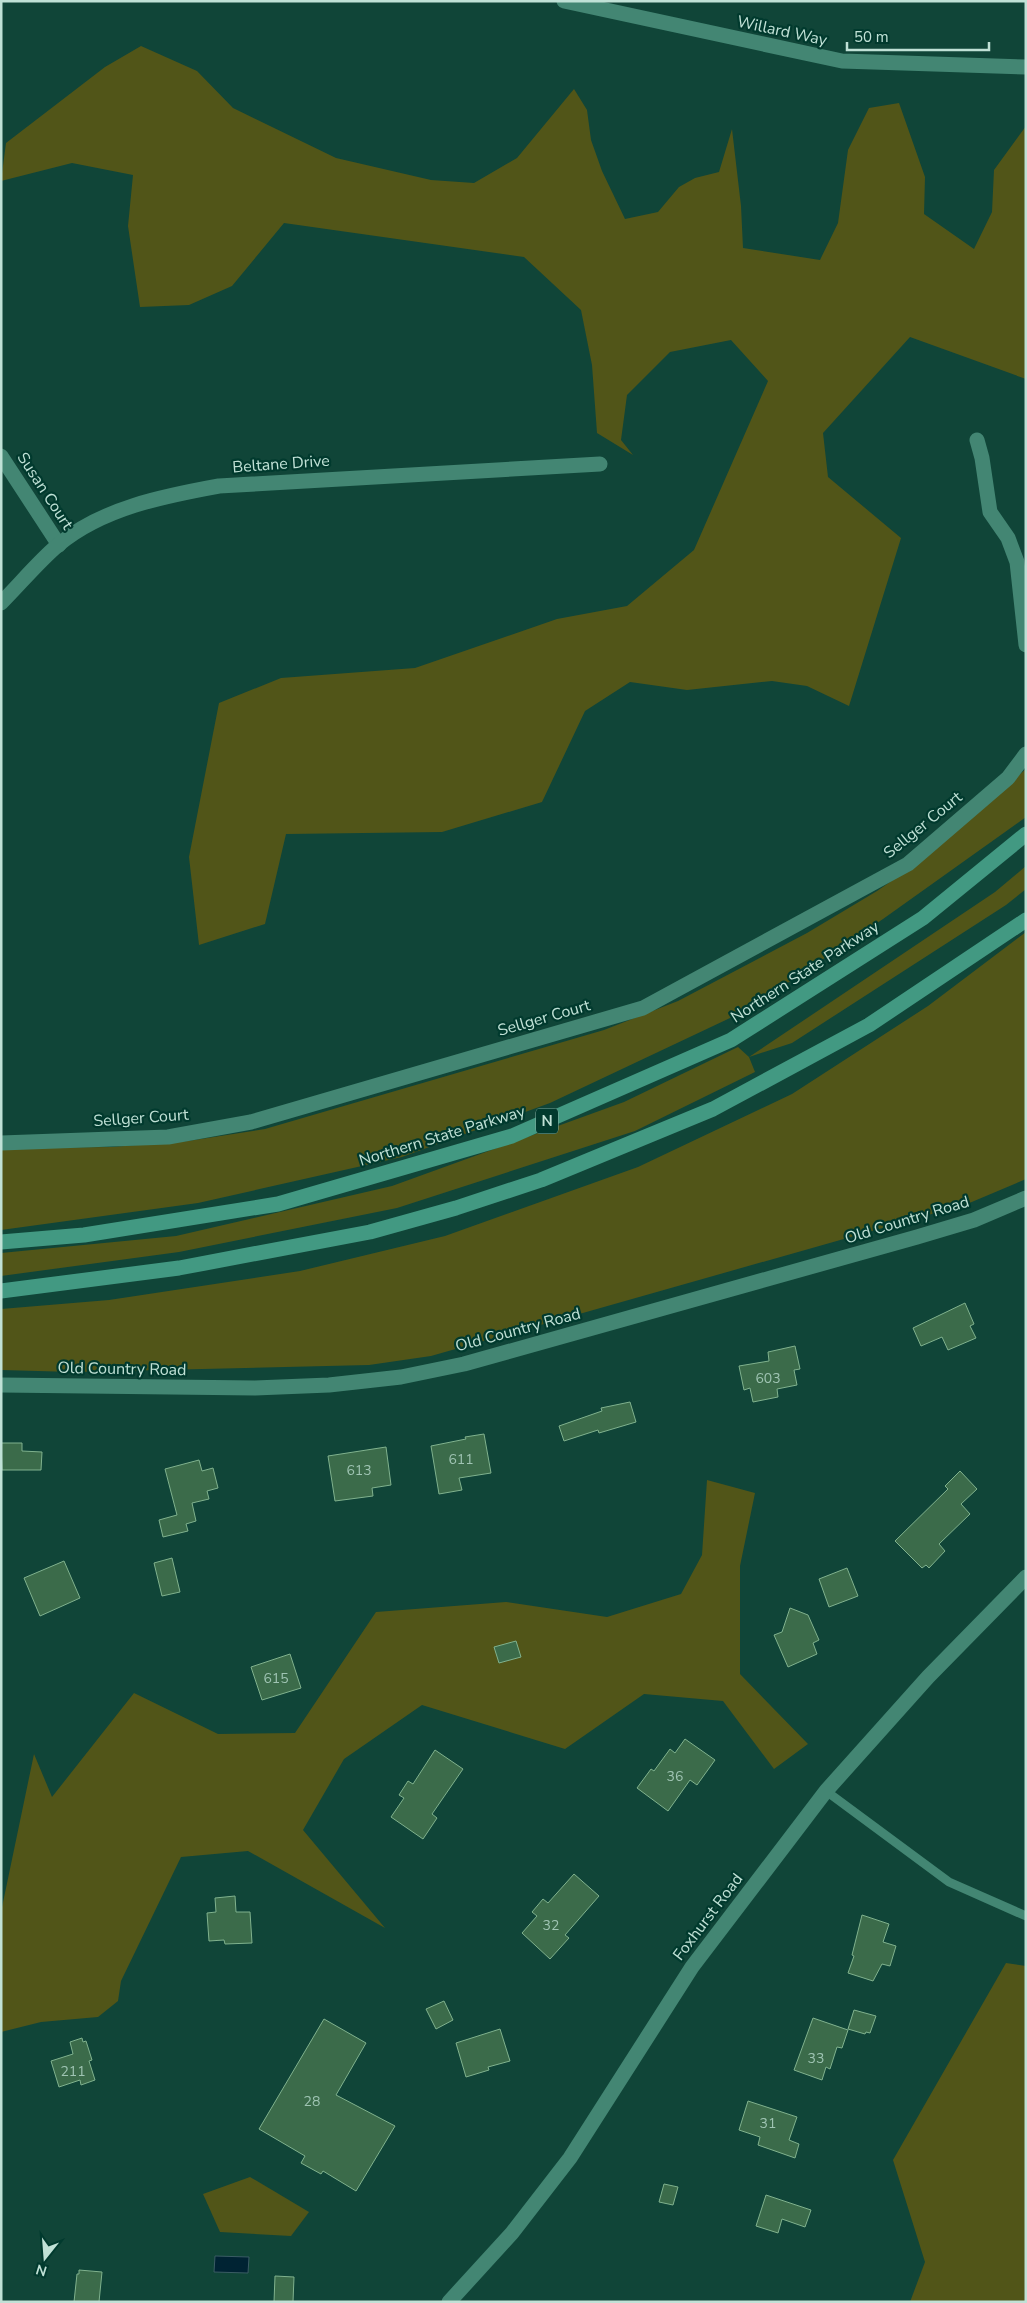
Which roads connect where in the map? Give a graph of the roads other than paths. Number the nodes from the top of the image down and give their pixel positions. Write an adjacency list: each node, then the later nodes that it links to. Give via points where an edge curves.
1 (564, 1): 2 (street, Willard Way, via 842,61)
2 (1026, 67)
3 (977, 440): 8 (street, via 990,512 1008,538 1017,562)
4 (1, 456): 6 (street, Susan Court)
5 (600, 464): 6 (street, Beltane Drive, via 219,486 160,497 99,520)
6 (59, 545): 7 (street, Beltane Drive)
7 (1, 603)
8 (1026, 645)
9 (1026, 754): 12 (street, Sellger Court, via 1008,778 908,864 643,1008 251,1122 168,1137)
10 (1026, 834): 14 (highway, Northern State Parkway / N, via 923,918 731,1040 512,1136 278,1204 84,1235)
11 (1026, 920): 15 (highway, via 869,1025 721,1104 541,1180 370,1232 179,1268)
12 (1, 1142)
13 (1026, 1198): 16 (street, Old Country Road, via 974,1220 917,1237 464,1364 400,1377 329,1385 255,1388)
14 (1, 1242)
15 (1, 1290)
16 (1, 1385)
17 (1026, 1577): 18 (street, Foxhurst Road, via 921,1684)
18 (826, 1790): 19 (lane, via 949,1882); 20 (street, Foxhurst Road, via 692,1967 548,2188)
19 (1026, 1916)
20 (450, 2302)

